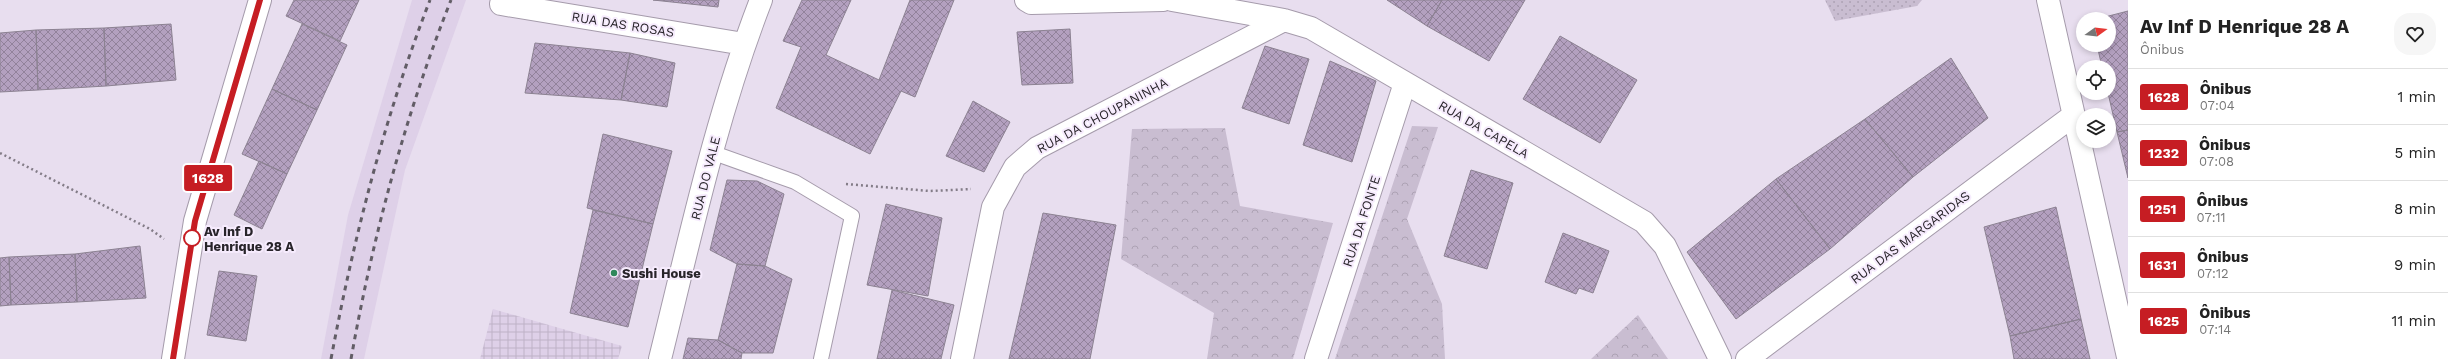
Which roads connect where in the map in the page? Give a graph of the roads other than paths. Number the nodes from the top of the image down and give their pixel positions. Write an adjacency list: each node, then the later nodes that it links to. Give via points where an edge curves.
1 (260, 0): 14 (street, via 195,221)
2 (761, 0): 9 (street, RUA DO VALE)
3 (1026, 0): 4 (street)
4 (1163, 0)
5 (1172, 0): 8 (street, RUA DA CAPELA)
6 (2048, 0): 11 (street)
7 (501, 4): 9 (street, RUA DAS ROSAS)
8 (1284, 20): 10 (street, RUA DA CAPELA, via 1311,28); 17 (street, RUA DA CHOUPANINHA, via 1037,148 1015,167 993,207)
9 (744, 44): 12 (street, RUA DO VALE)
10 (1405, 83): 18 (street, RUA DA FONTE); 19 (street, RUA DA CAPELA, via 1644,222 1665,246)
11 (2074, 115): 13 (street); 20 (street, RUA DAS MARGARIDAS)
12 (711, 152): 15 (street, RUA DO VALE); 16 (lane, via 795,182 852,216)
13 (2128, 357)
14 (173, 359)
15 (660, 359)
16 (821, 359)
17 (962, 359)
18 (1316, 359)
19 (1720, 359)
20 (1747, 359)

